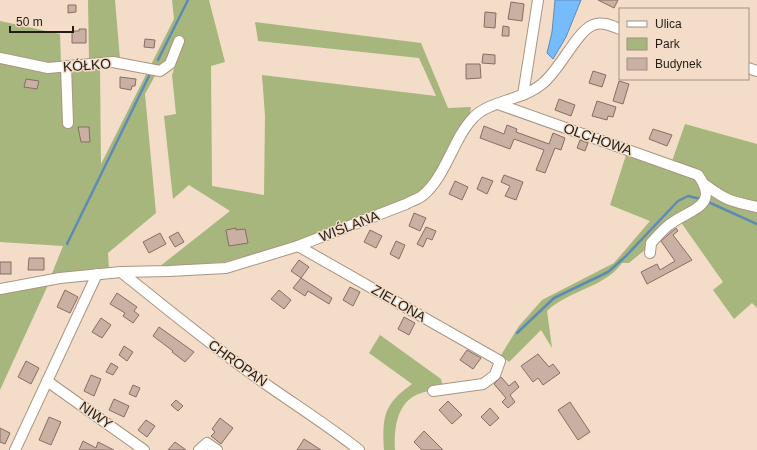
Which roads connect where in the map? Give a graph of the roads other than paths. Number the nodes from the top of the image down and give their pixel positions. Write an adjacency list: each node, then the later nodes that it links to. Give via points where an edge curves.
1 (538, 0): 6 (street)
2 (619, 29): 6 (street, WIŚLANA, via 594,24 582,33 556,72 542,85)
3 (179, 41): 5 (street, KÓŁKO, via 170,64 160,70 113,62)
4 (0, 58): 5 (street, KÓŁKO, via 48,68)
5 (66, 67): 8 (street)
6 (523, 95): 7 (street, WIŚLANA)
7 (498, 104): 9 (street, OLCHOWA, via 698,174); 11 (street, WIŚLANA, via 474,116 463,130 435,181 422,196)
8 (68, 123)
9 (704, 184): 10 (street, via 732,202); 12 (street, via 705,200 701,206 669,225 651,243)
10 (757, 207)
11 (298, 246): 13 (street, WIŚLANA, via 226,268); 17 (street, ZIELONA, via 500,361 495,375 483,384)
12 (650, 253)
13 (121, 272): 14 (street, WIŚLANA); 22 (street, CHROPAŃ, via 192,329)
14 (97, 274): 15 (street, WIŚLANA); 16 (street)
15 (0, 289)
16 (47, 381): 18 (street); 19 (street, NIWY)
17 (433, 391)
18 (15, 450)
19 (144, 450)
20 (199, 450): 21 (street, via 208,443)
21 (217, 450)
22 (359, 450)

